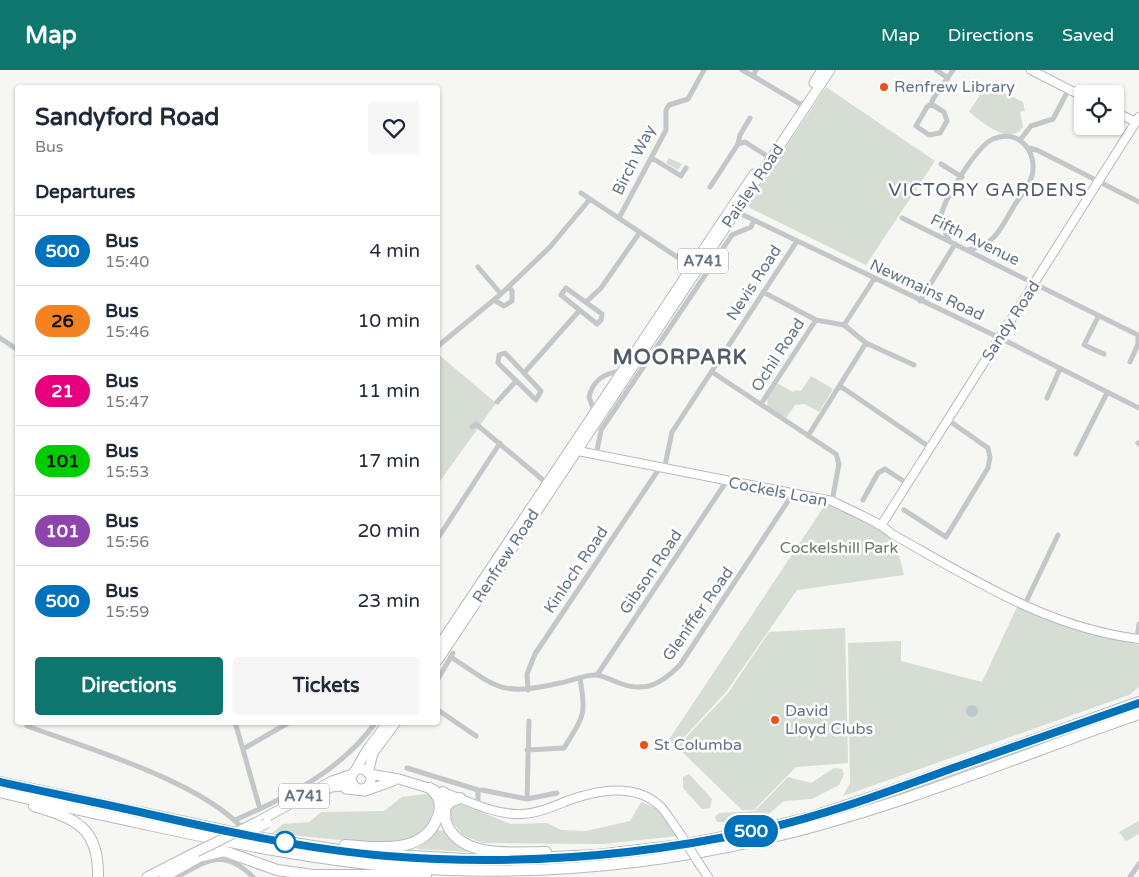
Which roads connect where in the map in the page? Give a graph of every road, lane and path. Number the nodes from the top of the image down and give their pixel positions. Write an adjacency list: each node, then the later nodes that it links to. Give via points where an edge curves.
1 (704, 70): 22 (street, Birch Way, via 688,99 666,110 666,130)
2 (742, 70): 9 (street)
3 (756, 70): 9 (street)
4 (822, 70): 13 (main road, Paisley Road / A741)
5 (830, 70): 13 (main road, Paisley Road / A741)
6 (936, 70): 10 (street)
7 (953, 70): 10 (street)
8 (1031, 70): 11 (main road)
9 (753, 76): 13 (street)
10 (948, 78): 14 (street)
11 (1069, 89): 12 (main road); 18 (street, via 1052,119 1031,126)
12 (1074, 92)
13 (804, 103): 21 (main road, Paisley Road / A741); 31 (main road, Paisley Road / A741)
14 (932, 104): 14 (street, via 944,112 947,121 940,133 929,135 916,126 926,107)
15 (1124, 116): 17 (main road)
16 (750, 118): 19 (street)
17 (1138, 121): 26 (main road, Sandy Road)
18 (1020, 140): 20 (street); 25 (street, via 1005,136 986,143)
19 (738, 144): 21 (street, via 745,142); 27 (street)
20 (1028, 148): 26 (street); 38 (street, via 1033,162 1031,179 992,240)
21 (767, 156): 31 (main road, Paisley Road / A741)
22 (652, 158): 24 (street, via 682,176); 32 (street, Birch Way)
23 (941, 164): 25 (street)
24 (686, 168)
25 (962, 177): 37 (street, via 942,212 943,227)
26 (1099, 182): 30 (street); 42 (main road, Sandy Road)
27 (710, 187)
28 (582, 193): 29 (street)
29 (590, 199): 32 (street); 43 (street, via 550,247)
30 (1139, 202)
31 (733, 210): 34 (street, Newmains Road); 40 (main road, Paisley Road / A741)
32 (618, 218): 35 (street)
33 (902, 218): 37 (street, Fifth Avenue)
34 (754, 220): 36 (street, Newmains Road); 80 (street, Paisley Road, via 751,228 732,235 601,430)
35 (640, 232): 40 (street); 48 (street, via 601,288)
36 (796, 241): 41 (street, Newmains Road); 44 (street, Nevis Road)
37 (952, 243): 38 (street, Fifth Avenue); 47 (street)
38 (967, 250): 42 (street, Fifth Avenue)
39 (478, 267): 45 (street)
40 (694, 269): 62 (main road, Paisley Road / A741); 78 (main road, Paisley Road / A741)
41 (874, 279): 47 (street, Newmains Road); 52 (street)
42 (1036, 284): 50 (street, Fifth Avenue); 54 (main road, Sandy Road)
43 (509, 287): 45 (street); 46 (street, via 512,301 504,306)
44 (763, 292): 51 (street); 63 (street, Nevis Road)
45 (501, 294): 46 (street)
46 (494, 300): 56 (street)
47 (920, 301): 54 (street, Newmains Road)
48 (586, 302): 49 (street); 49 (street, via 602,314 602,320 597,324); 49 (street, via 566,288 563,290 560,296)
49 (579, 311): 64 (street)
50 (1098, 317): 58 (street, via 1084,345); 59 (street, Fifth Avenue, via 1138,336)
51 (816, 320): 52 (street); 70 (street, Ochil Road)
52 (844, 325): 55 (street)
53 (0, 338): 57 (street)
54 (1000, 338): 61 (street, Newmains Road); 73 (main road, Sandy Road)
55 (866, 343): 60 (street); 66 (street)
56 (440, 344)
57 (15, 348)
58 (1104, 354)
59 (1130, 362)
60 (914, 365)
61 (1060, 369): 67 (street, Newmains Road); 68 (street)
62 (621, 372): 72 (main road, Paisley Road / A741); 72 (street, via 608,372 597,381 589,397)
63 (712, 372): 70 (street); 81 (street, Nevis Road, via 672,432)
64 (524, 373): 65 (street); 65 (street, via 541,391 540,396 536,400); 65 (street, via 505,353 499,355 498,362)
65 (516, 381): 69 (street)
66 (840, 386): 75 (street); 77 (street)
67 (1107, 393): 71 (street, Newmains Road); 79 (street)
68 (1047, 398)
69 (497, 402)
70 (761, 404): 75 (street)
71 (1139, 408)
72 (594, 411): 78 (main road, Paisley Road / A741)
73 (948, 420): 77 (main road, Sandy Road); 88 (street, via 988,448 988,468 946,537)
74 (472, 427): 76 (street, via 476,424)
75 (808, 436): 87 (street, via 836,454 839,464)
76 (500, 443): 84 (street); 90 (street)
77 (930, 448): 83 (main road, Sandy Road)
78 (572, 450): 80 (main road, Cockels Loan); 84 (main road, Renfrew Road / A741)
79 (1076, 454)
80 (596, 456): 81 (main road, Cockels Loan)
81 (661, 469): 82 (main road, Cockels Loan); 99 (street, Kinloch Road, via 535,654 527,674)
82 (726, 482): 85 (main road, Cockels Loan); 96 (street, Gibson Road)
83 (908, 484): 86 (street, via 885,469 878,473); 89 (main road, Sandy Road)
84 (548, 485): 95 (main road, Renfrew Road / A741)
85 (792, 495): 87 (main road, Cockels Loan); 96 (street, Gleniffer Road, via 680,665 664,681 630,687)
86 (863, 500)
87 (832, 501): 89 (main road, Cockels Loan, via 870,522)
88 (904, 510)
89 (882, 524): 92 (main road, Cockels Loan, via 892,534)
90 (440, 535)
91 (1058, 535): 92 (street)
92 (1024, 606): 94 (main road, Cockels Loan, via 1075,626)
93 (1139, 624): 94 (street)
94 (1138, 639)
95 (441, 642)
96 (597, 675): 98 (street)
97 (440, 676): 99 (street, via 452,655 497,687)
98 (580, 679): 99 (street); 112 (street, via 584,714 564,748)
99 (528, 690)
100 (1139, 702): 136 (highway, via 811,817 707,840)
101 (440, 711): 110 (street)
102 (1139, 714): 139 (highway, via 872,809 778,836 669,856)
103 (529, 721): 112 (street)
104 (236, 725): 111 (street)
105 (285, 725): 111 (street)
106 (373, 725): 129 (street, via 337,764)
107 (386, 725): 114 (main road)
108 (394, 725): 115 (main road, via 373,753)
109 (27, 726): 133 (street, via 169,780 227,812)
110 (476, 736)
111 (243, 749): 132 (street)
112 (528, 750): 128 (street)
113 (407, 768): 130 (street, via 478,790)
114 (354, 772): 115 (main road, via 362,769); 120 (main road, via 351,780); 129 (main road, A741)
115 (369, 773): 118 (main road, A741); 119 (main road)
116 (393, 781): 118 (main road, A741); 119 (main road, A741); 126 (main road, A741, via 365,791 339,789)
117 (0, 782): 135 (highway)
118 (409, 782): 121 (main road, A741)
119 (368, 785): 120 (main road)
120 (354, 786): 126 (main road, A741, via 331,787)
121 (430, 788): 123 (main road, A741); 135 (highway, via 438,798 437,818 426,835 408,846)
122 (482, 790): 128 (street)
123 (443, 792): 127 (main road); 131 (highway)
124 (558, 793): 128 (street)
125 (0, 794): 139 (highway, via 295,855 433,869 495,871); 140 (highway, via 79,823 93,843)
126 (317, 796): 137 (main road, A741, bridge)
127 (460, 798): 130 (main road); 131 (highway)
128 (527, 799)
129 (288, 800): 132 (street); 134 (main road, A741, bridge)
130 (478, 804): 145 (main road, bridge, via 510,814 532,813 605,790 624,791 660,806)
131 (445, 807): 136 (highway, via 445,819 451,831 474,848)
132 (260, 809): 133 (street)
133 (235, 820): 134 (street)
134 (243, 829): 137 (main road, A741, bridge)
135 (272, 840): 136 (highway, via 368,854 454,860 531,859)
136 (622, 852)
137 (199, 854): 139 (highway, via 224,851 277,870 313,875 473,874); 141 (main road, A741); 142 (main road, A741)
138 (1139, 864): 146 (street)
139 (547, 868)
140 (98, 877)
141 (147, 877)
142 (164, 877)
143 (176, 877): 144 (street, via 207,860 224,858 243,866)
144 (253, 877)
145 (708, 877)
146 (1130, 877)

